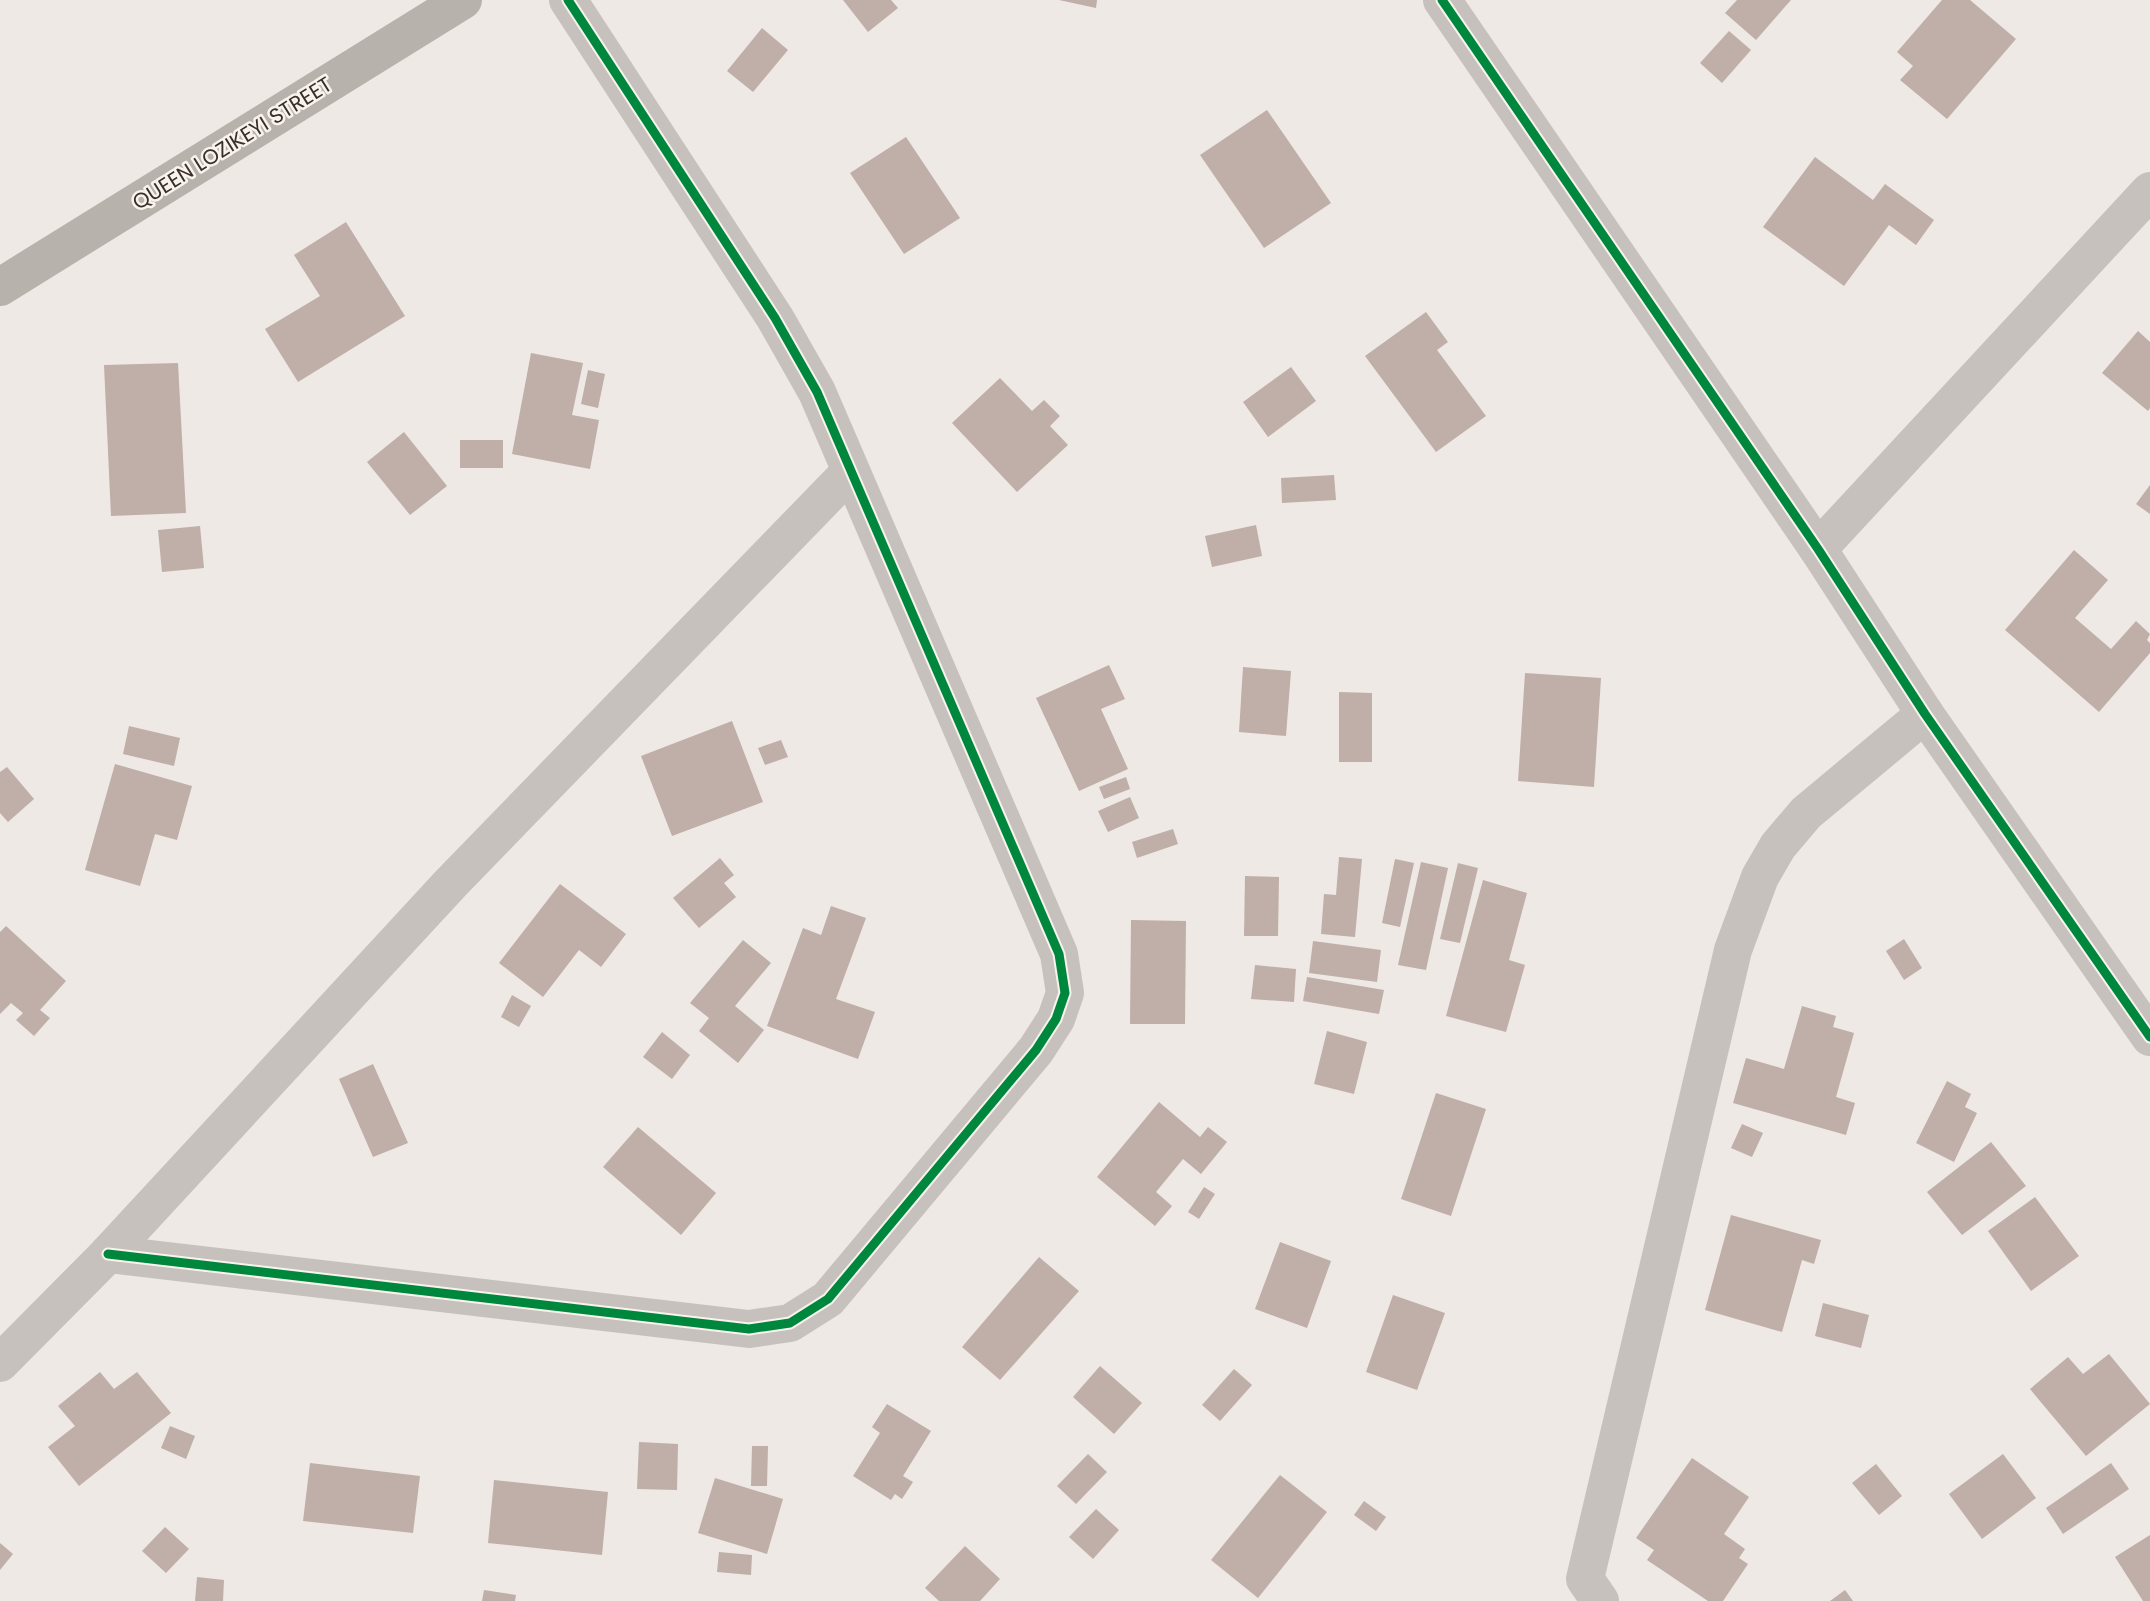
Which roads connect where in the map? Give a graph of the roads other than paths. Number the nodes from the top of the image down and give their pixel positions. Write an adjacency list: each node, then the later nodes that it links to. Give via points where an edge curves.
1 (463, 0): 5 (main road, QUEEN LOZIKEYI STREET)
2 (568, 0): 6 (street, via 775,318 817,392)
3 (1442, 0): 7 (street)
4 (2150, 191): 7 (street)
5 (0, 287)
6 (850, 472): 10 (street, via 461,873); 10 (street, via 1059,954 1065,993 1056,1019 1036,1050 828,1298 790,1323 749,1329)
7 (1818, 549): 8 (street)
8 (1925, 714): 9 (street); 12 (street, via 1806,813 1760,877 1733,950)
9 (2150, 1037)
10 (108, 1254): 11 (street)
11 (0, 1363)
12 (1583, 1594)

